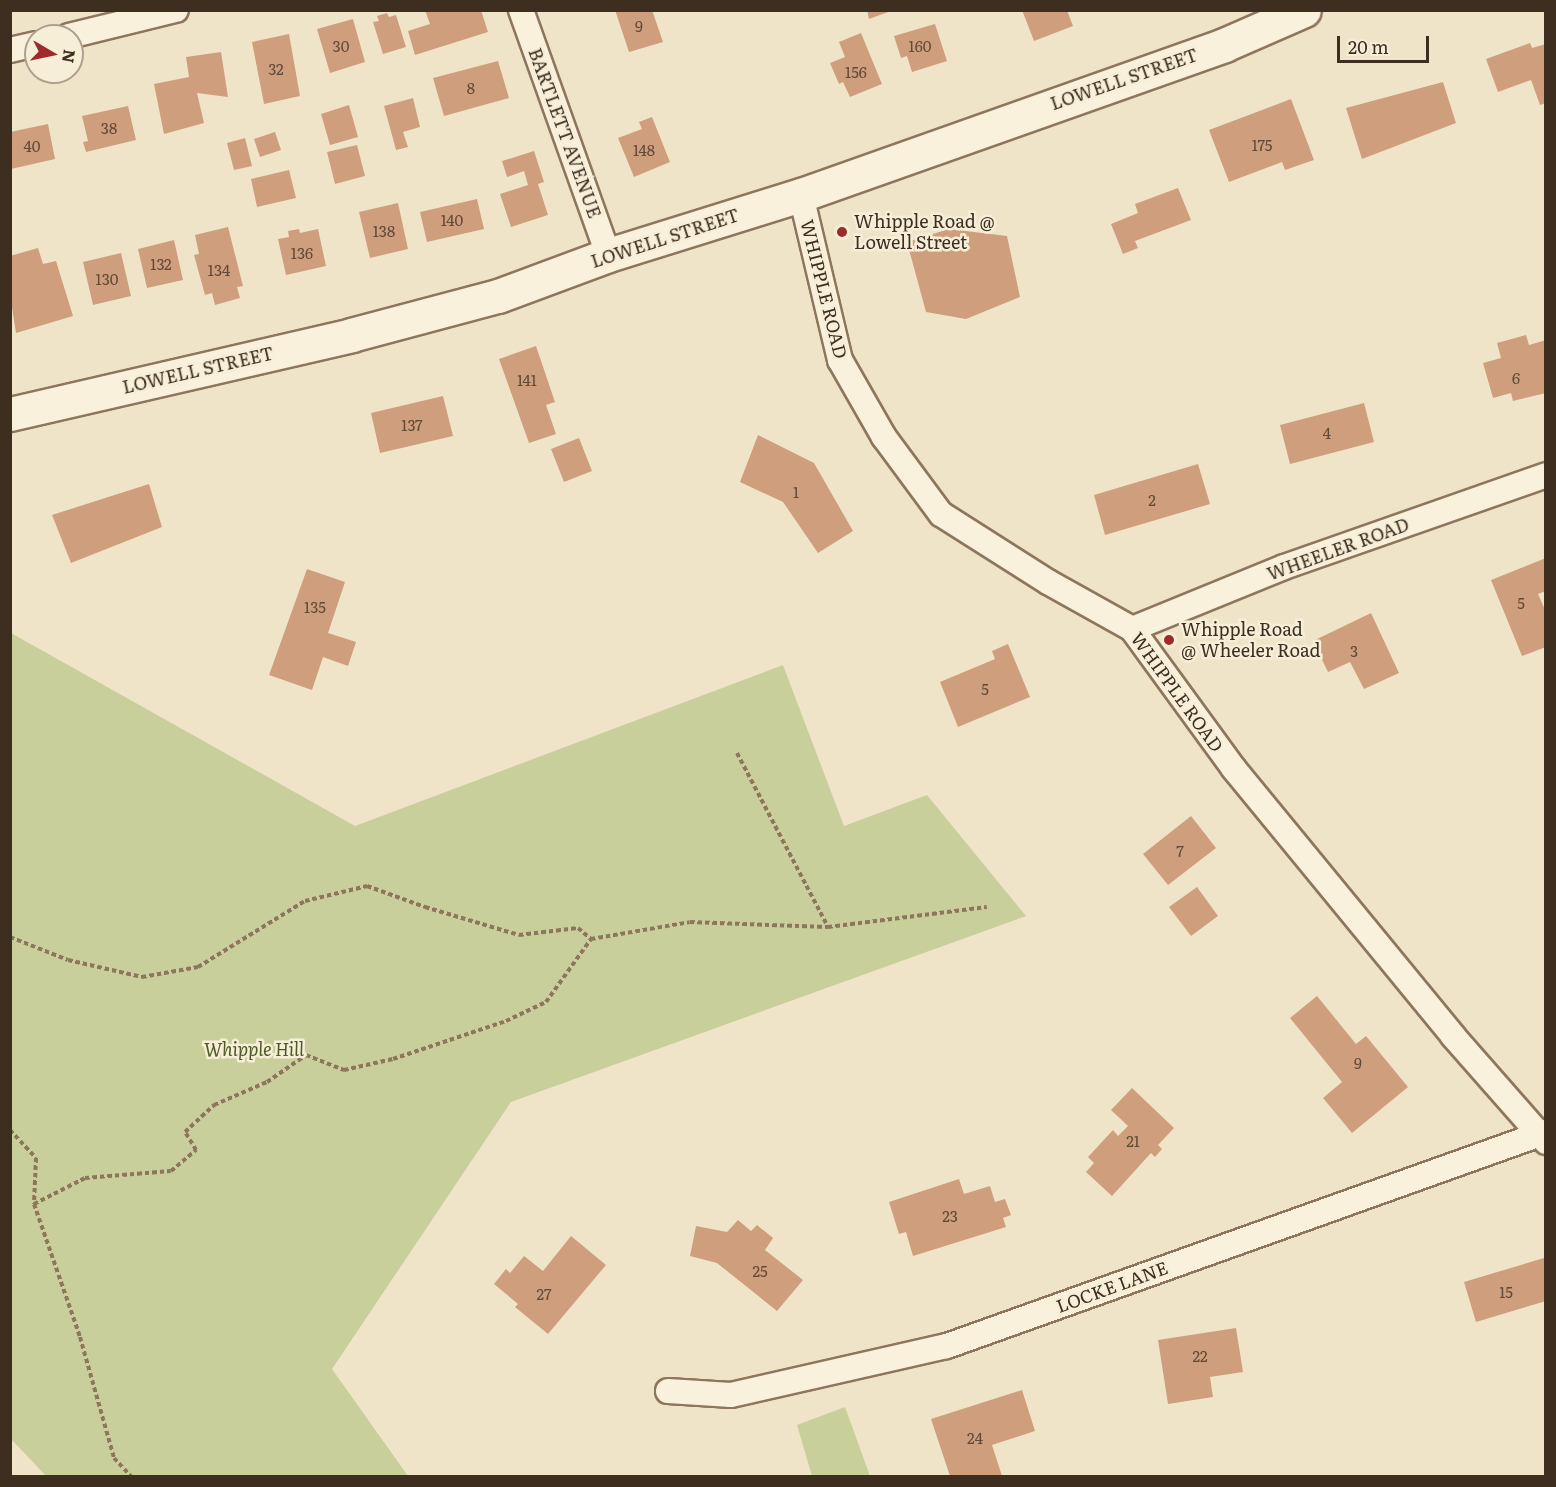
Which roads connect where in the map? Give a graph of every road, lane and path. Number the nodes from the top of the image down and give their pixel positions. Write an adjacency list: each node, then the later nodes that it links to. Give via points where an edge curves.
1 (176, 10): 4 (street)
2 (521, 10): 6 (street, BARTLETT AVENUE)
3 (1304, 10): 5 (main road, LOWELL STREET, via 1224,45)
4 (84, 32)
5 (801, 195): 6 (main road, LOWELL STREET); 9 (street, WHIPPLE ROAD, via 840,360 884,437 940,514)
6 (608, 255): 7 (main road, LOWELL STREET, via 498,296)
7 (10, 414)
8 (1545, 475): 9 (street, WHEELER ROAD, via 1284,567)
9 (1132, 630): 16 (street, WHIPPLE ROAD, via 1234,769 1453,1036)
10 (737, 753): 12 (path)
11 (987, 908): 12 (path)
12 (828, 927): 14 (path, via 690,922)
13 (10, 937): 14 (path, via 68,960 142,977 198,968 305,901 367,886 519,935 578,928)
14 (591, 939): 17 (path, via 546,1002 506,1021 393,1059 344,1070 306,1055 267,1082 213,1105 185,1132 196,1150 171,1171 85,1178)
15 (10, 1130): 17 (path, via 36,1158)
16 (1543, 1136): 18 (street, LOCKE LANE, via 947,1346 731,1395)
17 (34, 1204): 19 (path, via 80,1337 114,1458)
18 (668, 1391)
19 (131, 1476)

